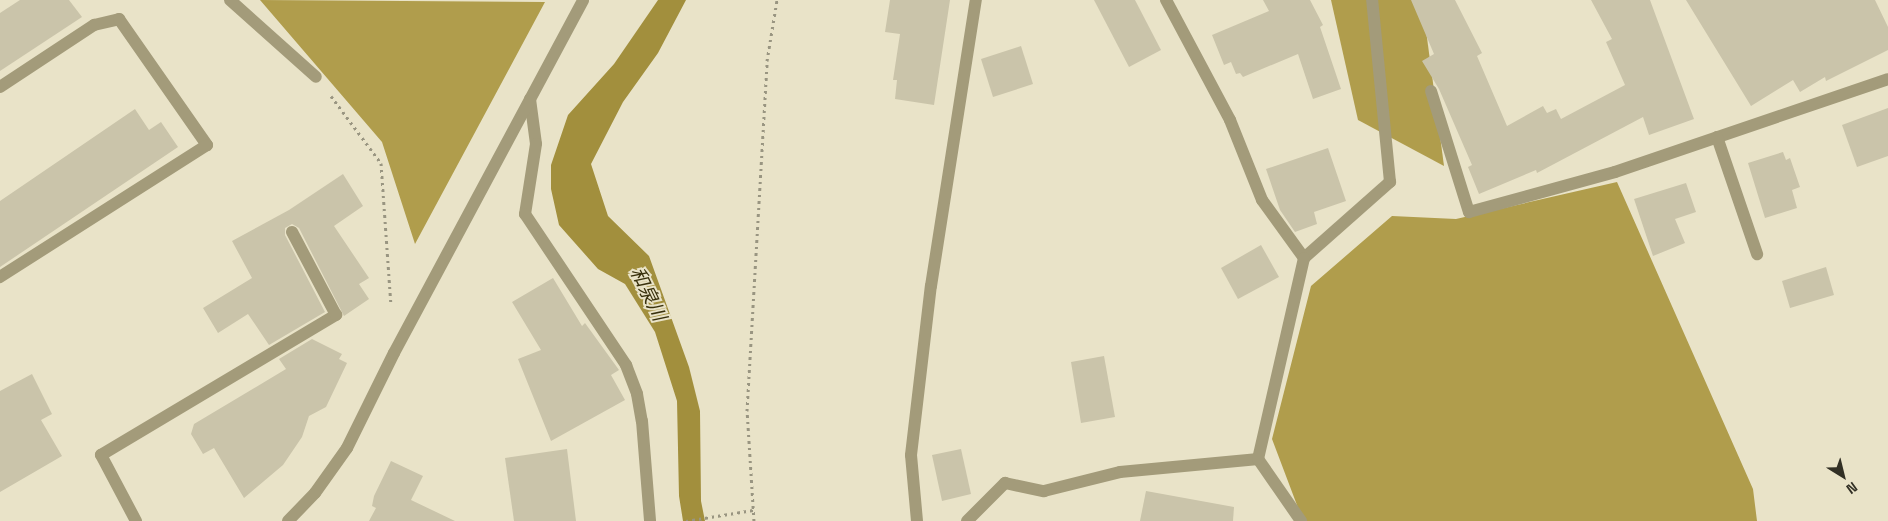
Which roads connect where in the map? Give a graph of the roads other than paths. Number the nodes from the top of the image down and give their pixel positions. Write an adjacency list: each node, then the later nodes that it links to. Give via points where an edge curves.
1 (230, 0): 6 (street)
2 (583, 0): 10 (street)
3 (976, 0): 20 (street, via 930,286 911,455)
4 (1166, 0): 14 (street, via 1230,120 1262,200)
5 (1372, 0): 14 (street, via 1390,182)
6 (316, 77)
7 (1888, 79): 11 (street)
8 (0, 87): 15 (street, via 94,24 119,19 207,145)
9 (1431, 91): 11 (street, via 1468,212 1615,172)
10 (530, 99): 18 (street, via 347,448 315,493); 19 (street, via 536,144 525,214 626,365 637,394 642,421)
11 (1717, 137): 13 (street)
12 (292, 232): 17 (street, via 336,315 101,455)
13 (1757, 254)
14 (1304, 258): 16 (street)
15 (0, 277)
16 (1258, 459): 21 (street, via 1120,472 1044,491 1005,483); 22 (street)
17 (136, 521)
18 (288, 521)
19 (650, 521)
20 (917, 521)
21 (967, 521)
22 (1301, 521)

